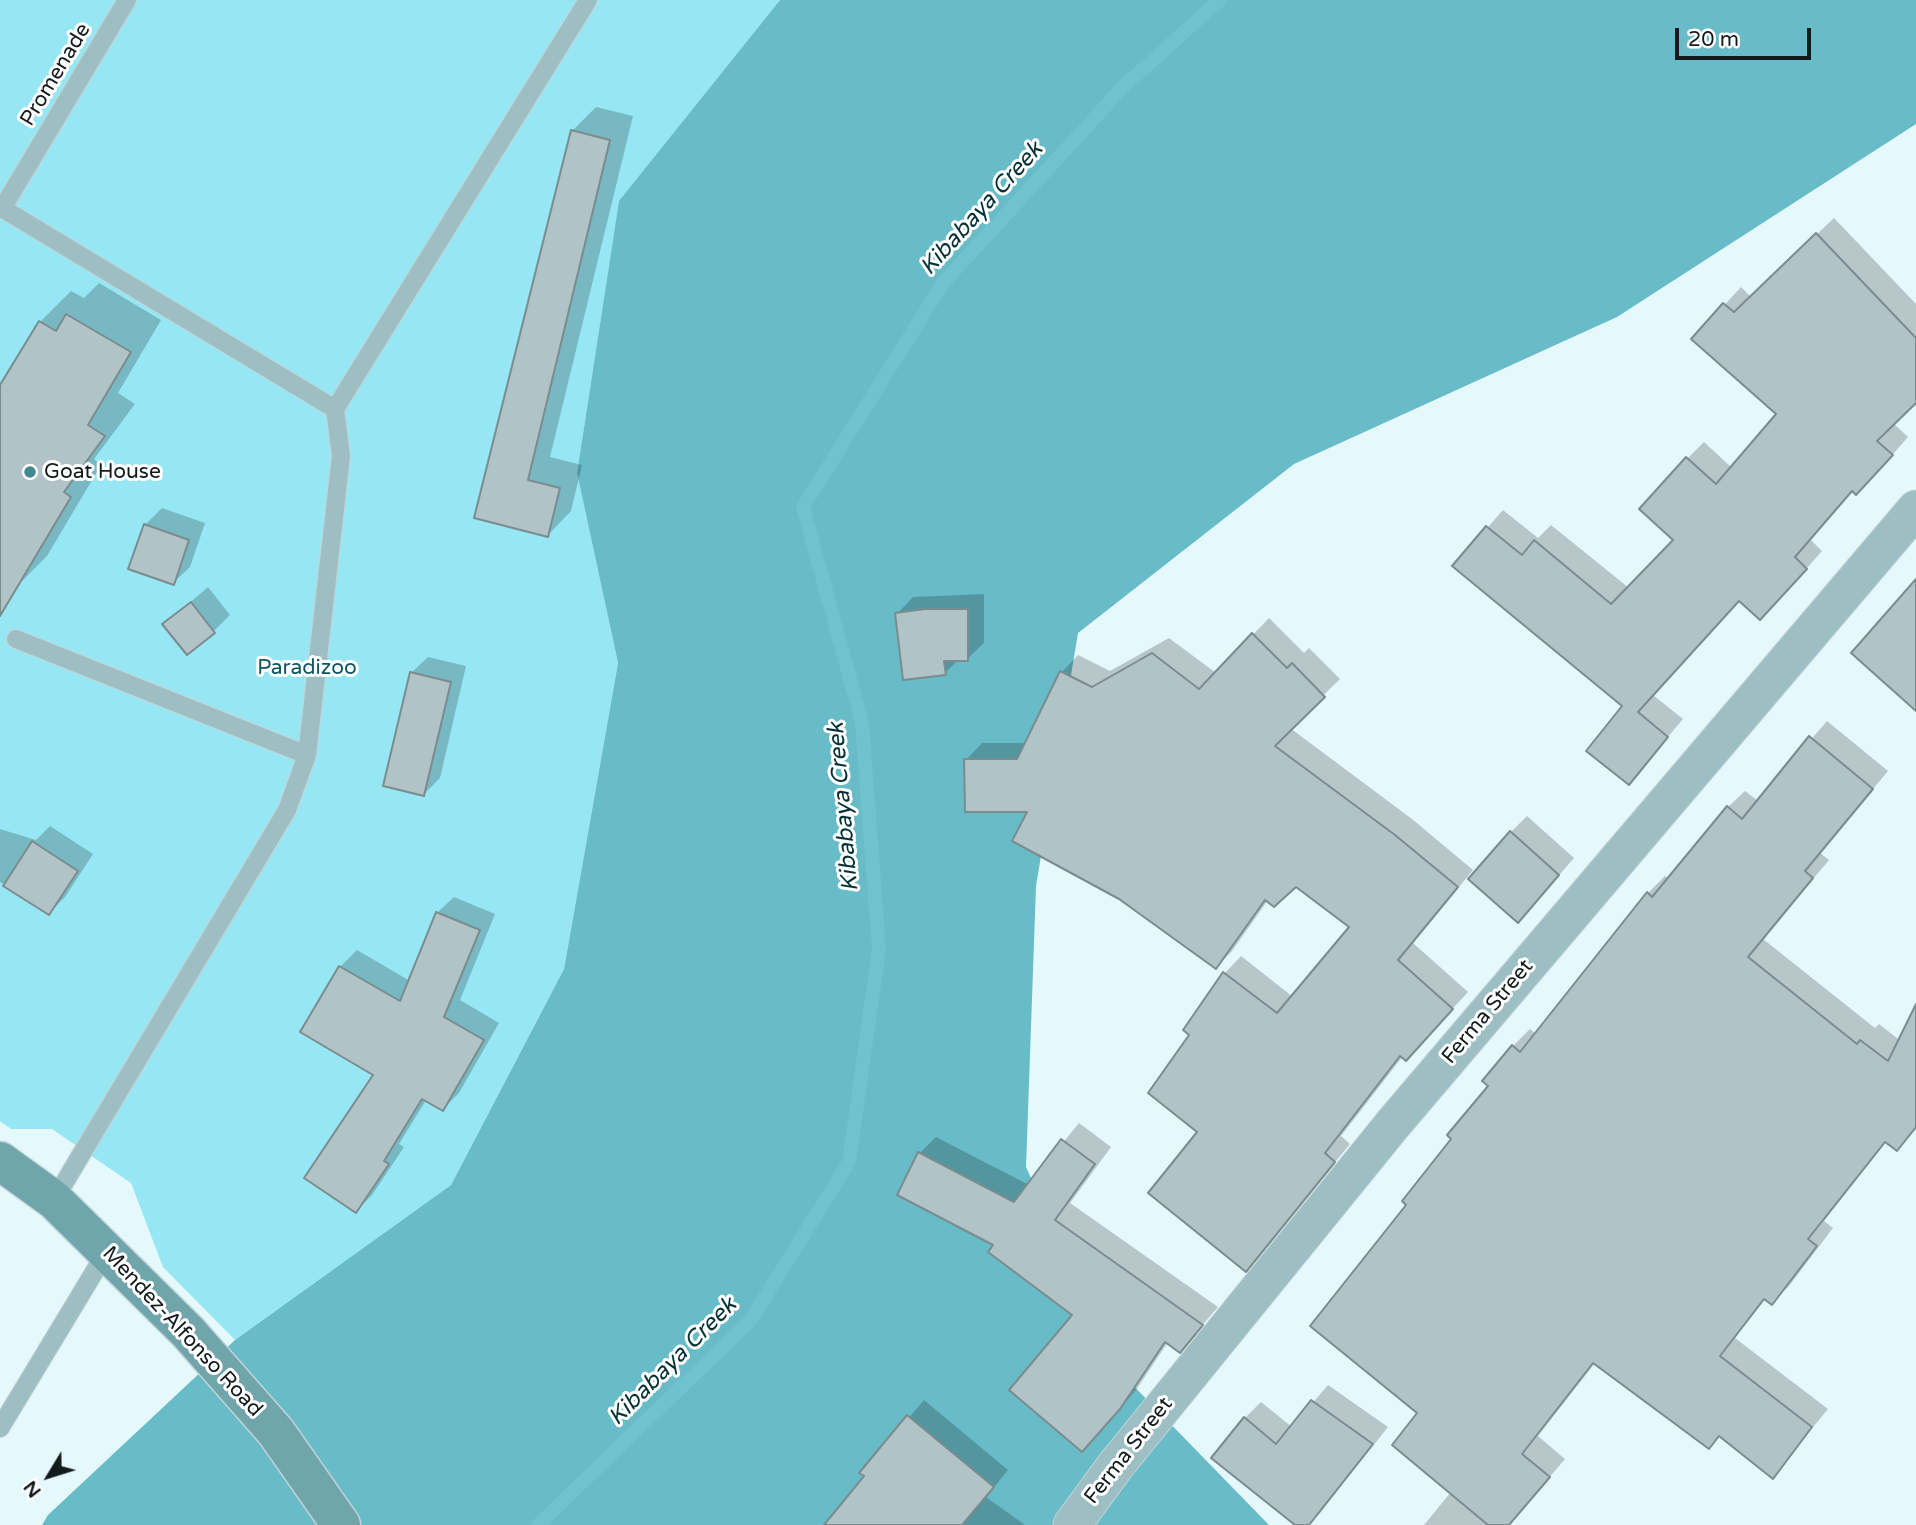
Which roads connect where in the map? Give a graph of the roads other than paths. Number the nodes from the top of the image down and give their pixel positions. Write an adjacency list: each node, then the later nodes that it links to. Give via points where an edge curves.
1 (127, 0): 3 (lane, Promenade)
2 (588, 0): 4 (lane)
3 (1, 208): 4 (lane)
4 (335, 409): 7 (lane, via 341,456)
5 (1916, 509): 13 (street, Ferma Street, via 1393,1124)
6 (16, 639): 7 (lane)
7 (307, 755): 9 (lane, via 287,810)
8 (0, 1161): 9 (main road, Mendez-Alfonso Road)
9 (54, 1200): 10 (main road, Mendez-Alfonso Road)
10 (107, 1251): 11 (lane); 12 (main road, Mendez-Alfonso Road, via 188,1332 276,1432)
11 (0, 1428)
12 (341, 1525)
13 (1072, 1525)

